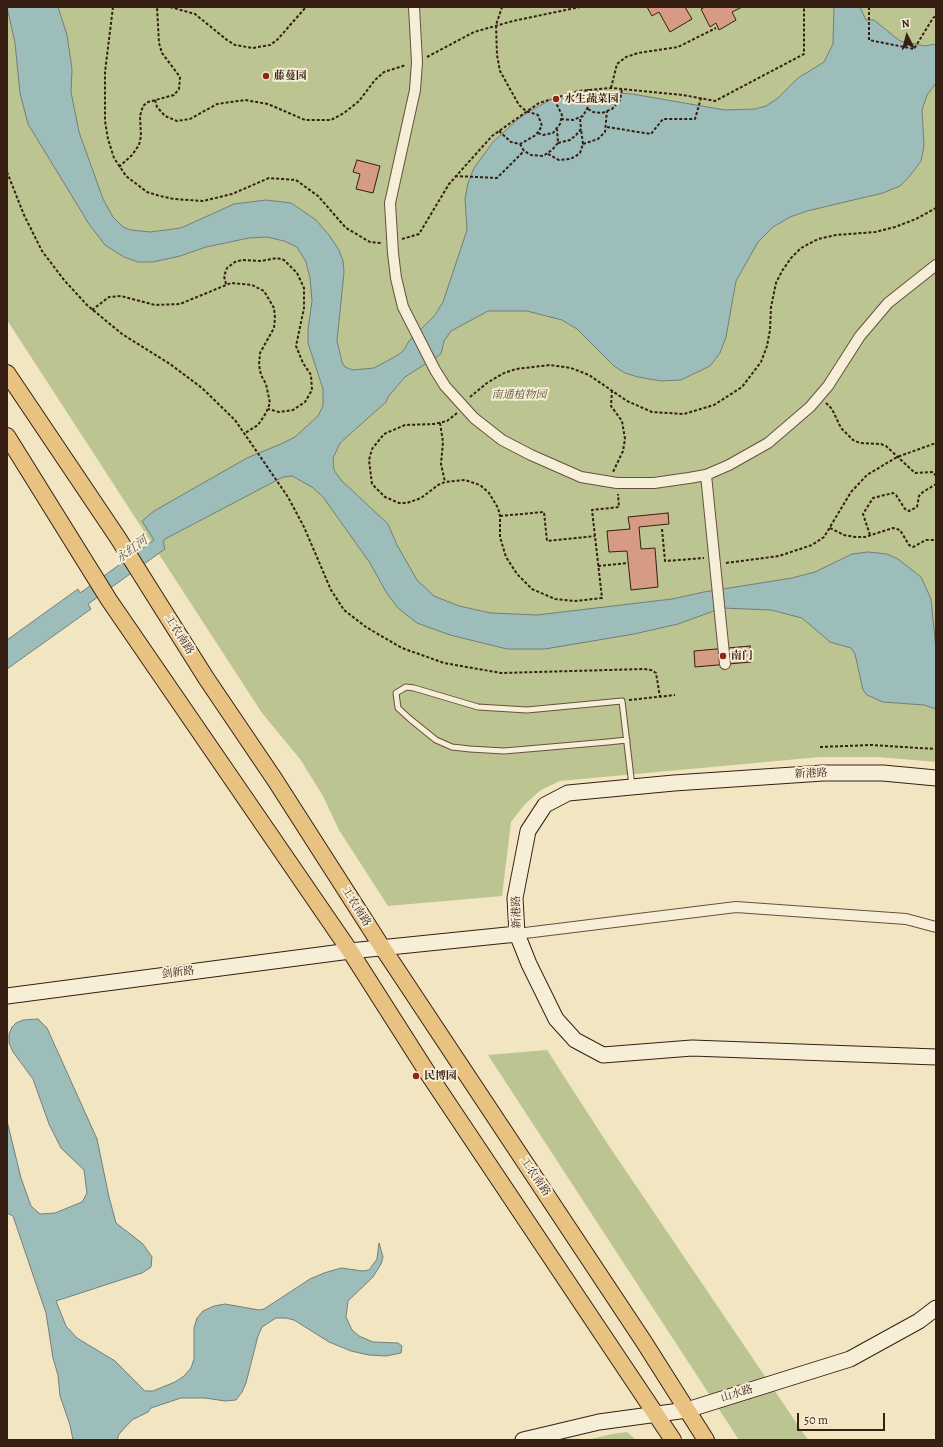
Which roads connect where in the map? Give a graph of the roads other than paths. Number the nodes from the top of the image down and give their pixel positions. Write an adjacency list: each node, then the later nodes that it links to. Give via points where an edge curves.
1 (414, 7): 5 (street, via 417,62 415,90 390,203 391,242 403,307 435,370 445,386 474,418 502,440 554,467 581,477 614,483 654,483)
2 (936, 265): 5 (street, via 888,303 860,336 818,398 768,443)
3 (7, 373): 12 (main road, 工农南路, via 141,573 206,678)
4 (7, 436): 13 (main road, via 109,600)
5 (706, 475): 6 (street)
6 (725, 664)
7 (627, 740): 9 (lane, via 504,750 452,746 436,740 398,708 396,694 406,687 462,703 497,709 526,710 622,701)
8 (936, 778): 9 (street, 新港路, via 883,773 823,773)
9 (632, 787): 11 (street, 新港路, via 568,793 545,805 528,831 515,898)
10 (936, 927): 11 (street, via 906,919 736,907)
11 (517, 934): 12 (street, 剑新路); 15 (street, 新港路, via 556,1019 575,1040 603,1055 692,1048)
12 (382, 947): 13 (street, 剑新路); 17 (main road, 工农南路)
13 (350, 951): 14 (street, 剑新路); 18 (main road)
14 (7, 996)
15 (936, 1057)
16 (936, 1308): 17 (street, 山水路, via 919,1321 850,1359)
17 (687, 1410): 18 (street, 山水路); 21 (main road, 工农南路)
18 (656, 1414): 19 (street, 山水路, via 599,1422); 20 (main road)
19 (523, 1440)
20 (673, 1440)
21 (706, 1440)

